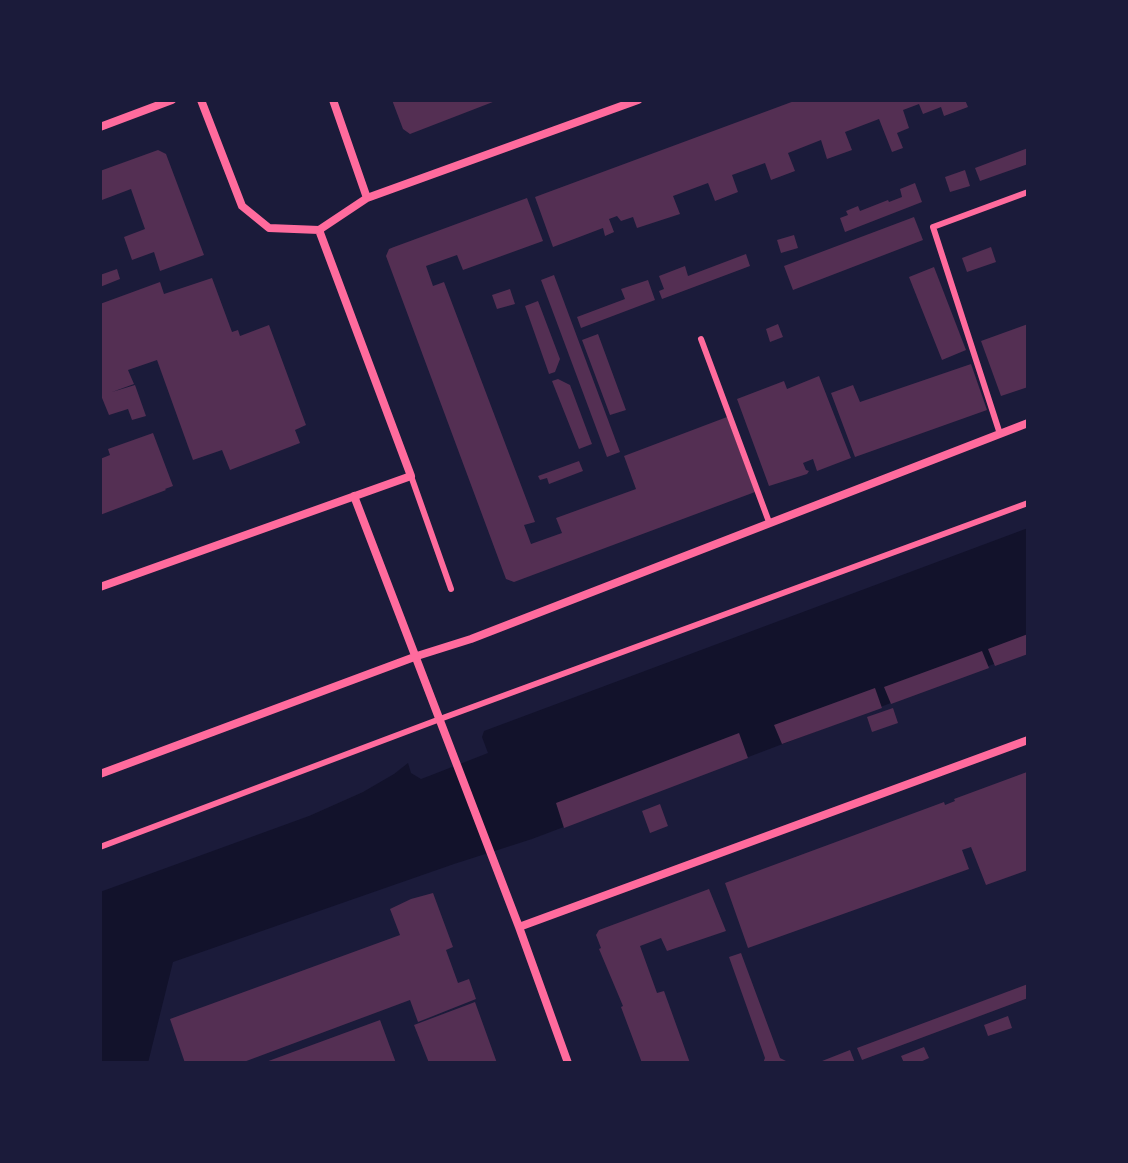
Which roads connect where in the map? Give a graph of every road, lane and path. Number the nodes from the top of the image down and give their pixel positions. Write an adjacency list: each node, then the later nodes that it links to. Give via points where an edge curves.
1 (172, 100): 5 (street)
2 (201, 100): 8 (street, via 242,206 269,228)
3 (333, 100): 7 (street)
4 (638, 100): 7 (street)
5 (100, 127)
6 (1028, 192): 11 (lane, via 933,227)
7 (367, 198): 8 (street)
8 (319, 230): 12 (street)
9 (701, 339): 15 (lane)
10 (1028, 423): 11 (street)
11 (1000, 434): 15 (street)
12 (411, 476): 13 (street); 17 (lane)
13 (354, 496): 16 (street); 18 (street)
14 (1028, 503): 19 (lane)
15 (769, 522): 18 (street)
16 (100, 587)
17 (451, 589)
18 (417, 656): 19 (street); 21 (street)
19 (440, 719): 22 (lane); 23 (street)
20 (1028, 740): 23 (street)
21 (100, 774)
22 (100, 847)
23 (519, 927): 24 (street)
24 (568, 1063)

